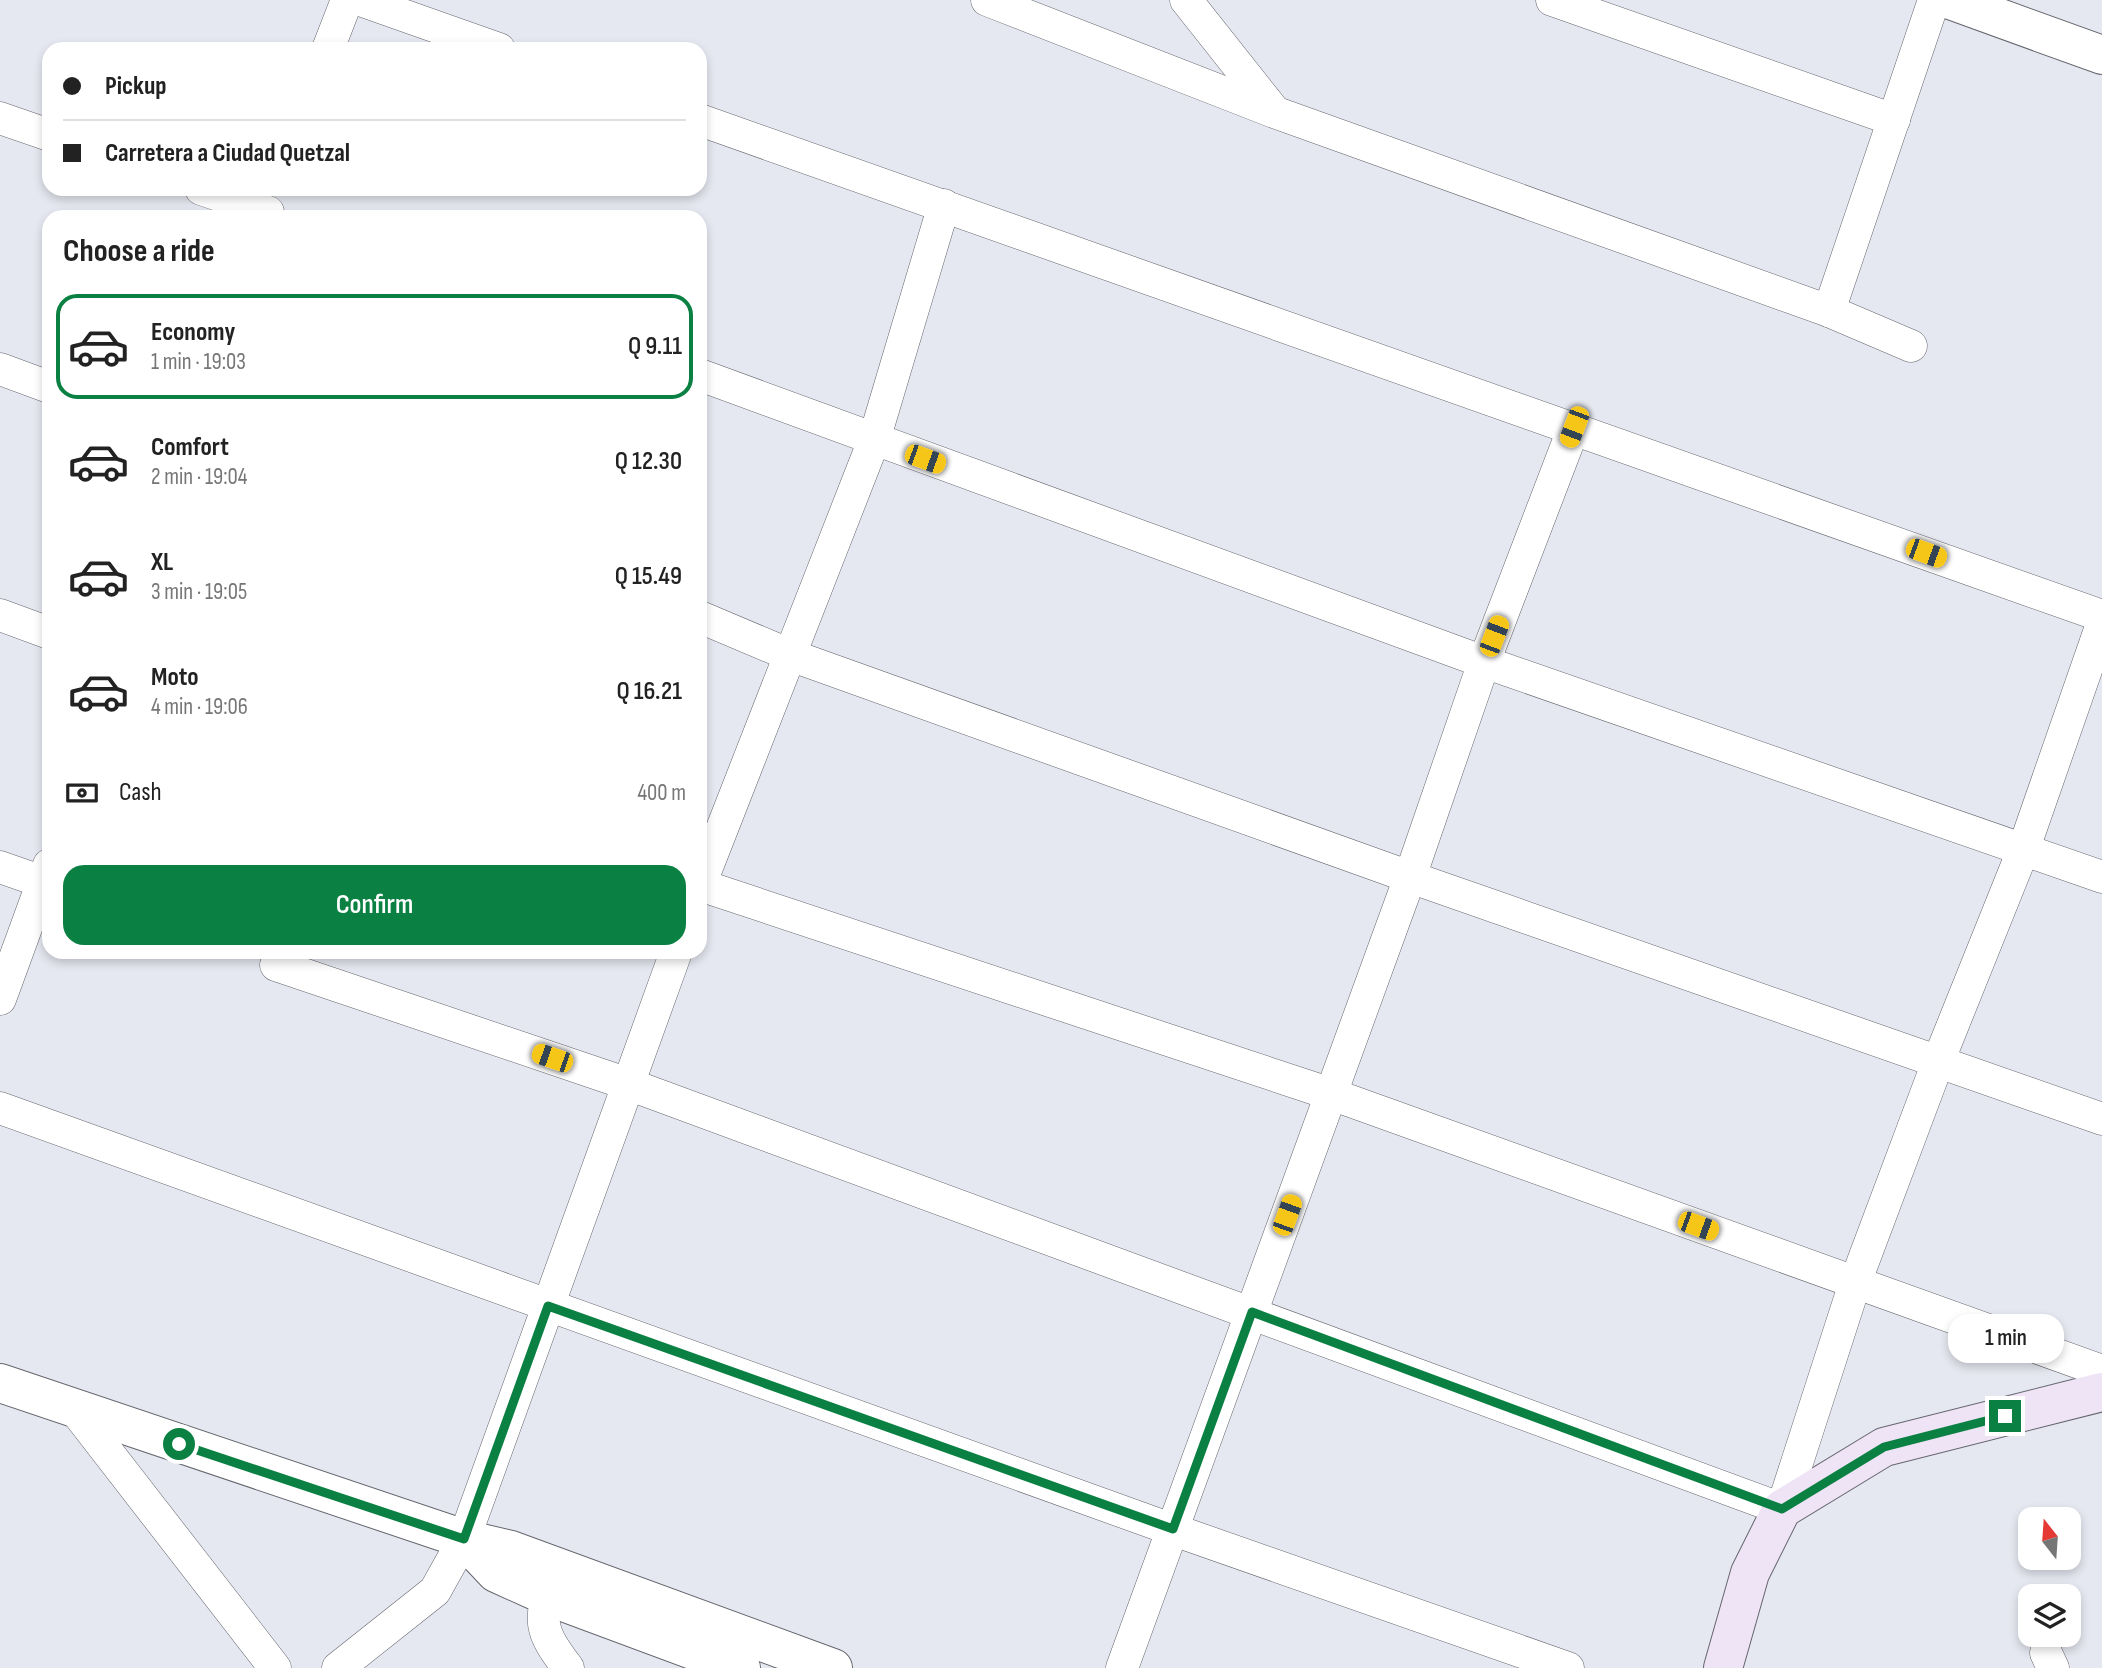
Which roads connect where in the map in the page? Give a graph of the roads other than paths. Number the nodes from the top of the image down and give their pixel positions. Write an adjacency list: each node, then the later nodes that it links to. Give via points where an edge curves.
1 (347, 0): 8 (street)
2 (360, 0): 9 (street)
3 (987, 0): 11 (street)
4 (1186, 0): 11 (street)
5 (1552, 0): 13 (street)
6 (1934, 0): 13 (street)
7 (1950, 0): 10 (street)
8 (331, 42)
9 (479, 42)
10 (2102, 55)
11 (1275, 113): 19 (street)
12 (0, 118): 15 (street)
13 (1894, 120): 19 (street)
14 (707, 122): 17 (street)
15 (42, 133)
16 (229, 196): 18 (street)
17 (944, 205): 24 (street); 25 (street)
18 (270, 206)
19 (1829, 311): 20 (street)
20 (1911, 346)
21 (0, 369): 23 (street)
22 (707, 378): 25 (street)
23 (42, 384)
24 (1574, 427): 27 (street); 32 (street)
25 (874, 440): 31 (street); 32 (street)
26 (0, 615): 30 (street)
27 (2102, 615)
28 (707, 620): 31 (street)
29 (2102, 624): 33 (street)
30 (42, 630)
31 (790, 655): 35 (street); 37 (street)
32 (1484, 662): 33 (street); 37 (street)
33 (2024, 848): 38 (street); 44 (street)
34 (0, 867): 36 (street)
35 (707, 867)
36 (42, 873)
37 (1410, 877): 44 (street); 46 (street)
38 (2102, 877)
39 (42, 885): 43 (street)
40 (707, 887): 46 (street)
41 (673, 959): 45 (street)
42 (276, 965): 45 (street)
43 (0, 999)
44 (1938, 1062): 48 (street); 49 (street)
45 (628, 1084): 50 (street); 51 (street)
46 (1331, 1094): 49 (street); 51 (street)
47 (0, 1108): 50 (street)
48 (2102, 1119)
49 (1856, 1283): 52 (street); 56 (street)
50 (548, 1306): 57 (street); 58 (street)
51 (1252, 1312): 56 (street); 57 (street)
52 (2102, 1371)
53 (0, 1383): 55 (street)
54 (2102, 1392): 56 (main road, via 1884,1447)
55 (75, 1410): 58 (street); 61 (street)
56 (1782, 1509): 68 (main road, via 1750,1573)
57 (1173, 1529): 66 (street); 67 (street)
58 (464, 1539): 59 (street, via 496,1573); 62 (street, via 435,1591)
59 (551, 1581): 60 (street); 63 (street, via 541,1619 549,1643); 64 (street)
60 (769, 1657): 65 (street)
61 (275, 1668)
62 (338, 1668)
63 (568, 1668)
64 (741, 1668)
65 (833, 1668)
66 (1122, 1668)
67 (1568, 1668)
68 (1723, 1668)

